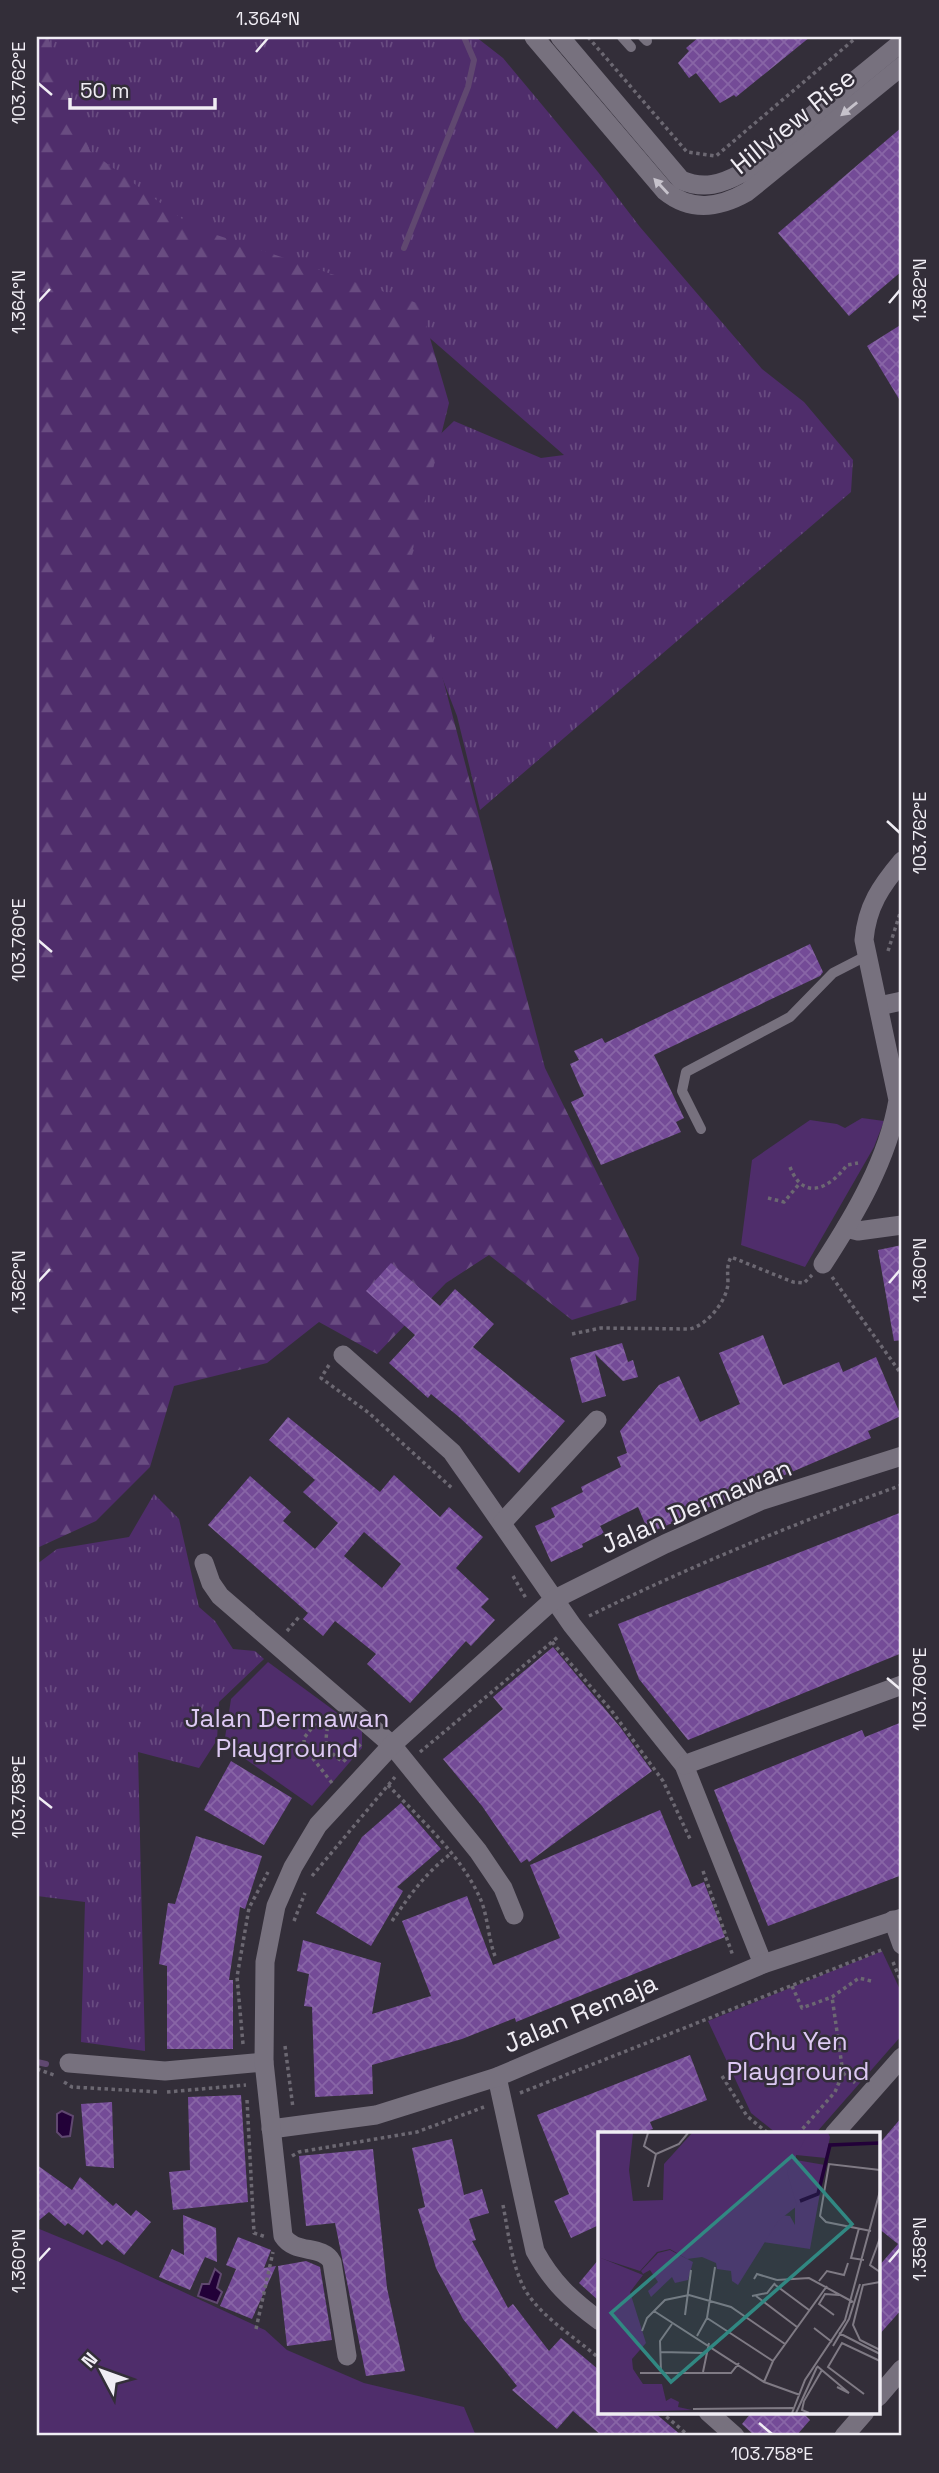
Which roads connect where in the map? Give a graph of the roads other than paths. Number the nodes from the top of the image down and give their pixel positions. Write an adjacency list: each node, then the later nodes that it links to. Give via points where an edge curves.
1 (534, 37): 9 (street, Hillview Rise)
2 (560, 37): 7 (street, Hillview Rise)
3 (622, 37): 5 (lane)
4 (902, 42): 8 (street, Hillview Rise, via 742,173 716,185 681,180)
5 (631, 47)
6 (902, 66): 9 (street, Hillview Rise, one-way to 9, via 747,192 708,206 680,201 665,191)
7 (595, 78): 8 (street, Hillview Rise); 9 (lane)
8 (612, 98): 9 (lane)
9 (588, 101)
10 (902, 860): 11 (street, via 872,900 864,940)
11 (868, 956): 13 (street); 14 (lane, via 833,973 790,1017 686,1072 682,1091)
12 (902, 1001): 13 (street)
13 (879, 1006): 16 (street, via 898,1100 890,1135)
14 (701, 1129)
15 (902, 1225): 16 (street, via 858,1231)
16 (846, 1228): 17 (street)
17 (823, 1264)
18 (343, 1355): 21 (street, via 452,1452)
19 (597, 1420): 21 (street)
20 (902, 1456): 23 (street, Jalan Dermawan, via 760,1501)
21 (502, 1523): 23 (street)
22 (204, 1563): 25 (street, via 220,1596)
23 (553, 1600): 25 (street, Jalan Dermawan); 26 (street)
24 (902, 1685): 26 (street)
25 (392, 1745): 27 (street, via 478,1851 503,1888); 32 (street, Jalan Dermawan, via 318,1825 276,1906 265,1962)
26 (684, 1765): 30 (street)
27 (514, 1915)
28 (898, 1919): 29 (street); 30 (street, Jalan Remaja)
29 (897, 1952)
30 (761, 1960): 34 (street, Jalan Remaja)
31 (902, 2057): 36 (street)
32 (264, 2062): 33 (street, via 165,2071); 35 (street, Jalan Dermawan)
33 (69, 2063)
34 (497, 2077): 35 (street, Jalan Remaja, via 376,2115); 37 (street, via 535,2251 549,2277)
35 (271, 2129): 38 (street, Jalan Dermawan, via 283,2236 295,2247 323,2253 332,2262)
36 (835, 2132)
37 (598, 2319)
38 (347, 2356)
39 (902, 2369): 40 (street)
40 (880, 2395)
41 (710, 2414): 43 (street)
42 (863, 2414): 44 (street)
43 (735, 2436)
44 (844, 2436)

